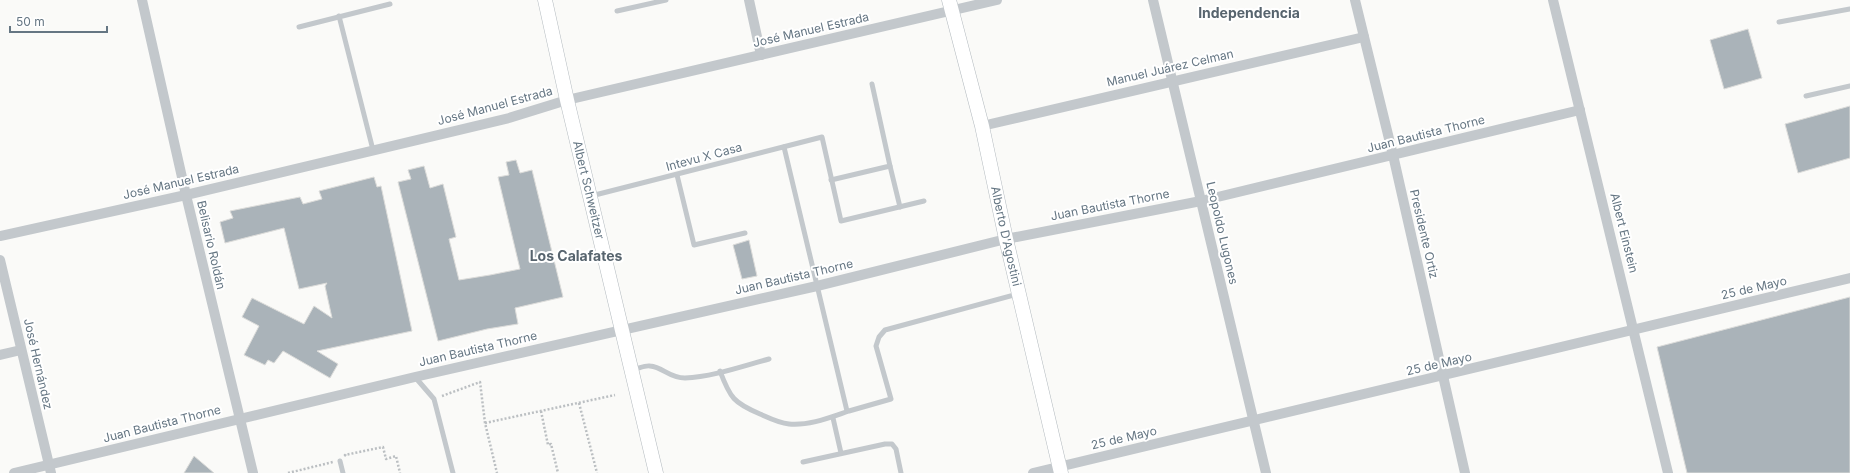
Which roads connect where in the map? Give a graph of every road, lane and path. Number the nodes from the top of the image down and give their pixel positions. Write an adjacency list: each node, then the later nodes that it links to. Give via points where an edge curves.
1 (142, 0): 31 (street, Belisario Roldán)
2 (544, 0): 22 (main road, Albert Schweitzer)
3 (666, 0): 12 (lane)
4 (749, 0): 17 (street)
5 (997, 0): 10 (street, José Manuel Estrada)
6 (1153, 0): 18 (street, Leopoldo Lugones)
7 (1355, 0): 16 (street, Presidente Ortiz)
8 (1553, 0): 23 (street, Albert Einstein)
9 (390, 4): 13 (lane)
10 (951, 5): 17 (street, José Manuel Estrada); 24 (main road, Alberto D'Agostini)
11 (1850, 9): 14 (lane)
12 (617, 11)
13 (339, 16): 15 (lane); 26 (lane)
14 (1779, 22)
15 (299, 27)
16 (1364, 37): 18 (street, Manuel Juárez Celman); 27 (street, Presidente Ortiz)
17 (761, 55): 22 (street, José Manuel Estrada)
18 (1172, 81): 24 (street, Manuel Juárez Celman); 34 (street, Leopoldo Lugones)
19 (872, 84): 28 (lane)
20 (1850, 86): 21 (lane)
21 (1806, 96)
22 (567, 100): 26 (street, José Manuel Estrada, via 509,118); 32 (main road, Albert Schweitzer)
23 (1580, 110): 27 (street, Juan Bautista Thorne); 44 (street, Albert Einstein)
24 (982, 126): 38 (main road, Alberto D'Agostini)
25 (784, 147): 29 (lane, Intevu X Casa); 30 (lane, Intevu X Casa, via 822,136); 41 (lane)
26 (373, 150): 31 (street, José Manuel Estrada)
27 (1393, 155): 34 (street, Juan Bautista Thorne); 50 (street, Presidente Ortiz)
28 (890, 166): 30 (lane); 35 (lane)
29 (677, 174): 32 (lane, Intevu X Casa); 36 (lane, via 694,245)
30 (832, 180): 35 (lane, via 841,221)
31 (186, 195): 37 (street, José Manuel Estrada); 57 (street, Belisario Roldán)
32 (590, 196): 43 (main road, Albert Schweitzer)
33 (924, 201): 35 (lane)
34 (1201, 201): 38 (street, Juan Bautista Thorne); 59 (street, Leopoldo Lugones)
35 (900, 207)
36 (745, 233)
37 (0, 236)
38 (1006, 239): 41 (street, Juan Bautista Thorne); 42 (main road, Alberto D'Agostini)
39 (0, 260): 45 (street, José Hernández)
40 (1850, 278): 44 (street, 25 de Mayo)
41 (817, 286): 43 (street, Juan Bautista Thorne); 56 (lane)
42 (1018, 294): 56 (lane, via 885,330 876,346 891,399); 65 (main road, Alberto D'Agostini)
43 (623, 329): 48 (main road, Albert Schweitzer); 51 (street, Juan Bautista Thorne)
44 (1634, 330): 50 (street, 25 de Mayo); 81 (street, Albert Einstein)
45 (21, 350): 46 (street); 64 (street, José Hernández)
46 (0, 355)
47 (769, 359): 49 (lane)
48 (632, 370): 49 (lane, via 649,365 673,377 685,378); 76 (main road, Albert Schweitzer)
49 (720, 372): 58 (lane, via 735,401 780,422 790,424)
50 (1442, 376): 59 (street, 25 de Mayo); 80 (street, Presidente Ortiz)
51 (415, 377): 53 (lane); 57 (street, Juan Bautista Thorne)
52 (615, 394): 54 (path)
53 (434, 399): 60 (path, via 480,382); 72 (lane)
54 (579, 403): 55 (path); 75 (path)
55 (541, 411): 60 (path); 74 (path)
56 (848, 411): 58 (lane)
57 (239, 418): 64 (street, Juan Bautista Thorne); 68 (street, Belisario Roldán)
58 (834, 418): 61 (lane)
59 (1254, 421): 65 (street, 25 de Mayo); 79 (street, Leopoldo Lugones)
60 (485, 424): 73 (path)
61 (841, 453): 63 (lane); 77 (lane, via 892,444 896,449)
62 (340, 461): 66 (path); 70 (lane); 71 (path, via 346,460 345,454 383,447 386,459 396,456)
63 (803, 462)
64 (50, 469): 67 (street, Juan Bautista Thorne)
65 (1060, 470): 78 (street, 25 de Mayo)
66 (304, 471): 69 (path)
67 (14, 473)
68 (253, 473)
69 (288, 473)
70 (343, 473)
71 (400, 473)
72 (454, 473)
73 (497, 473)
74 (558, 473)
75 (597, 473)
76 (656, 473)
77 (901, 473)
78 (1033, 473)
79 (1266, 473)
80 (1465, 473)
81 (1668, 473)

